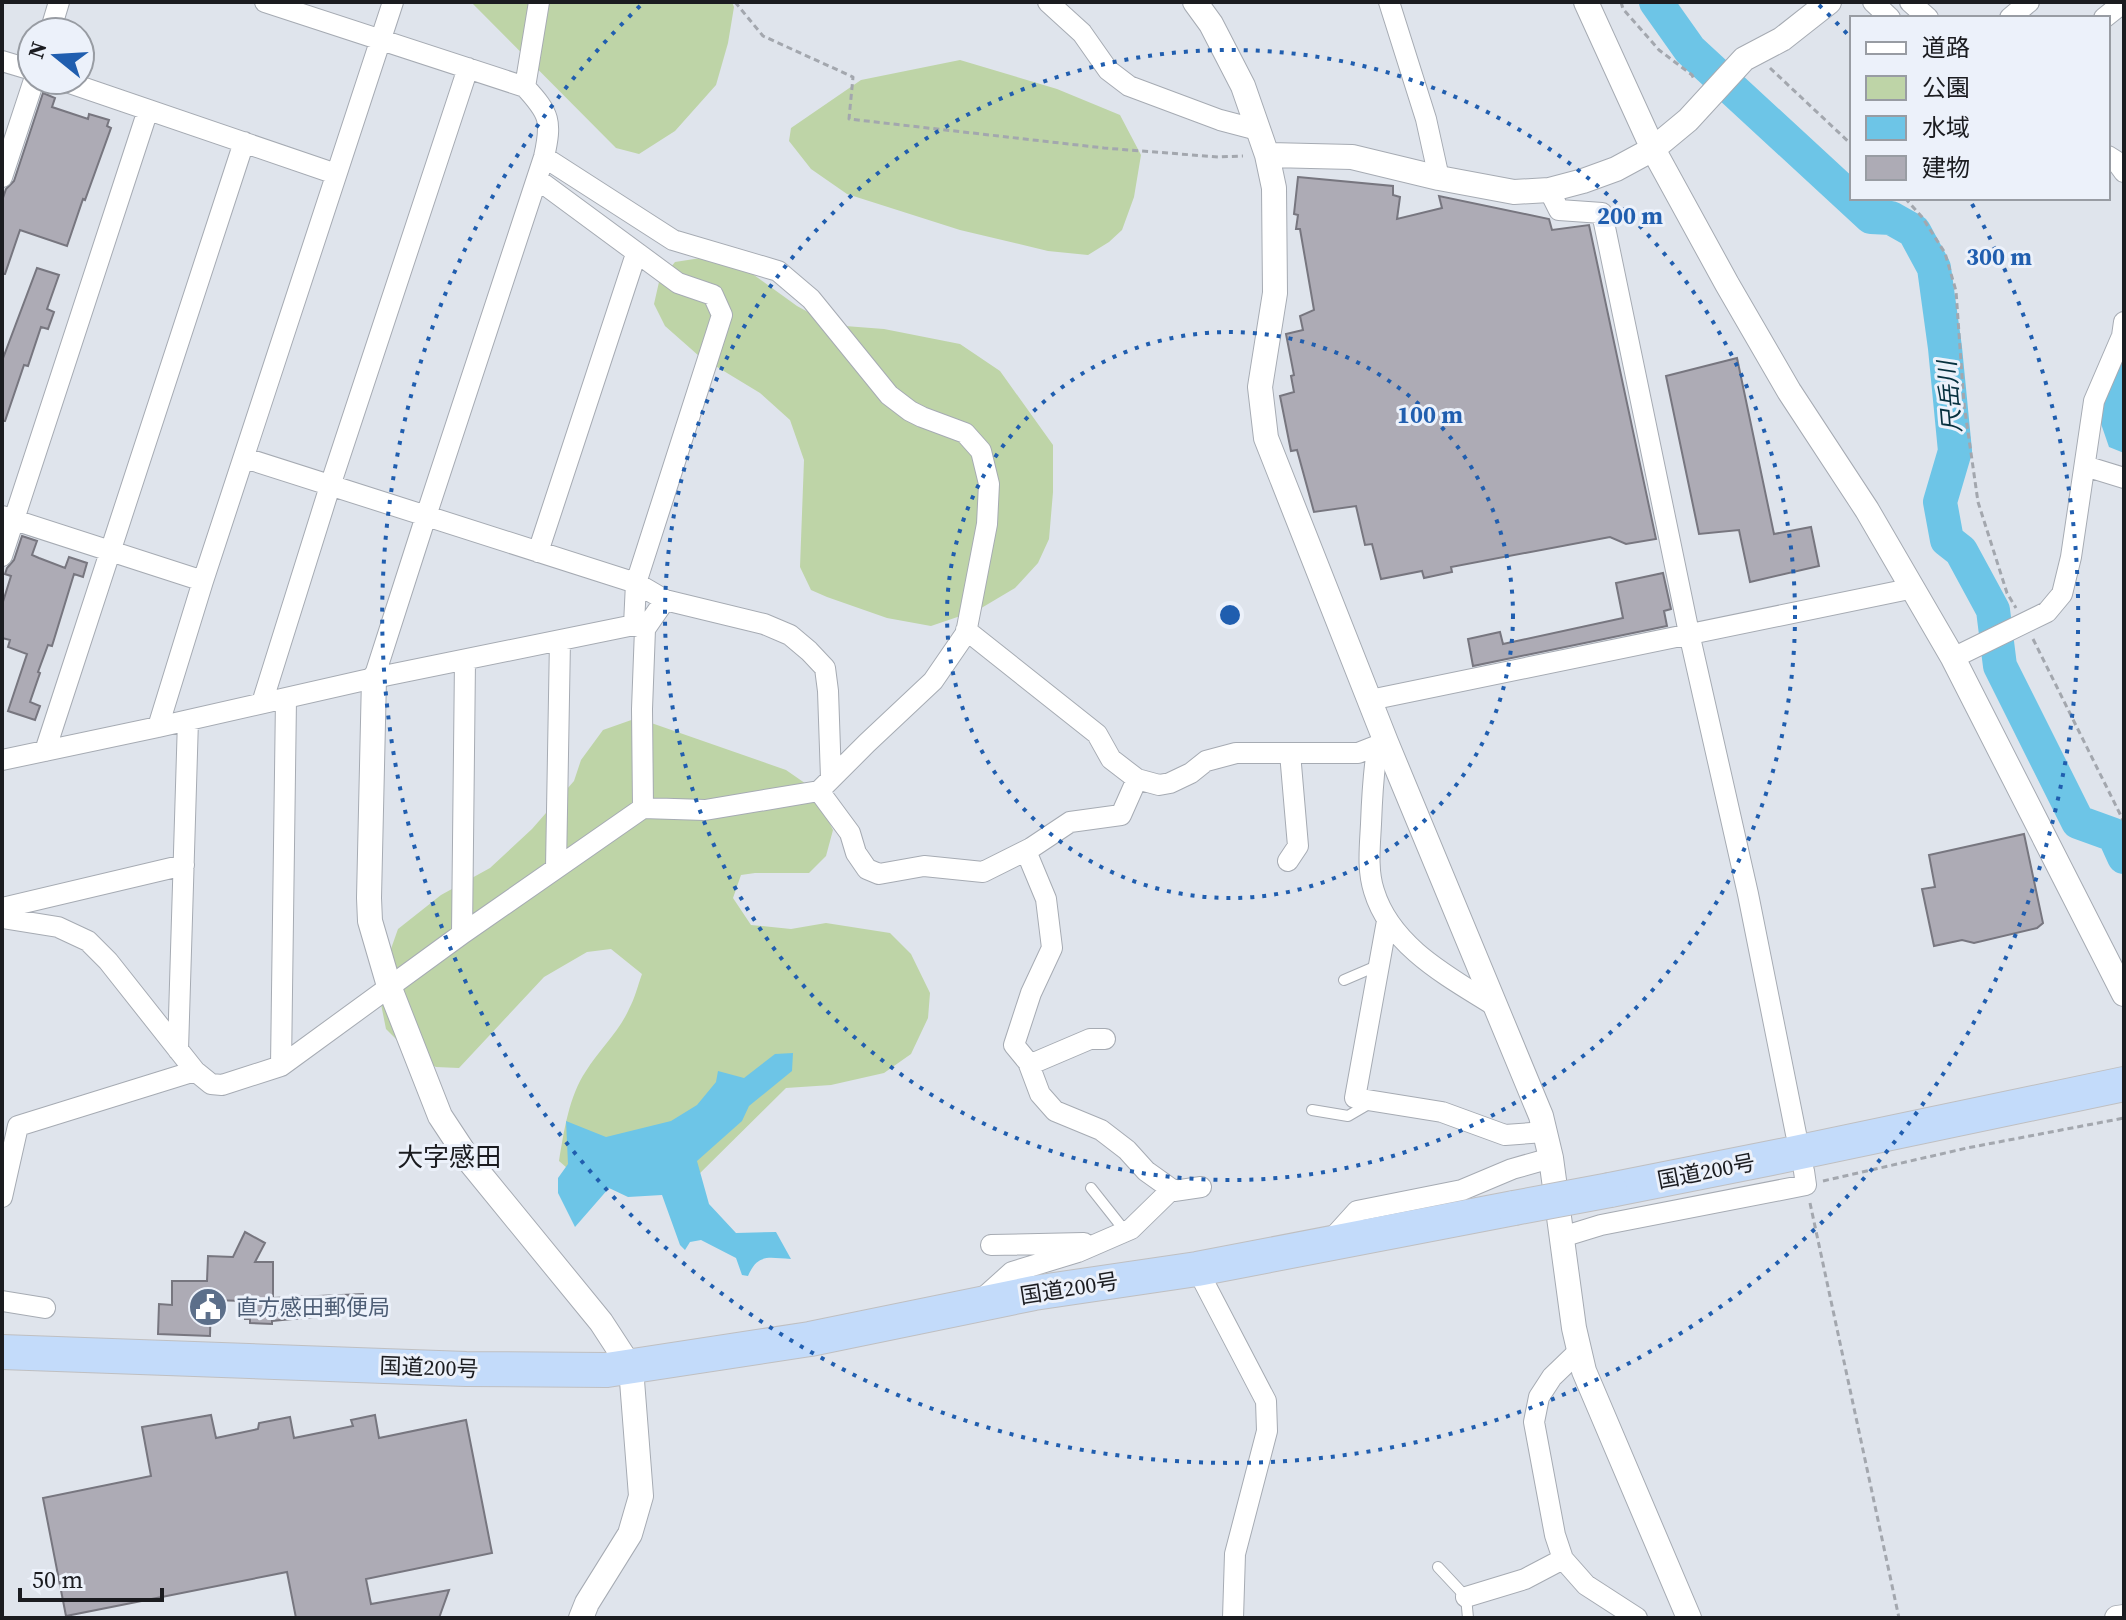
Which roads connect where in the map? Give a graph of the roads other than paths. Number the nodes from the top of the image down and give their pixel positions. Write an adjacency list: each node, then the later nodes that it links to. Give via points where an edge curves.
1 (265, 2): 17 (street)
2 (393, 2): 17 (street)
3 (539, 2): 19 (street)
4 (1048, 2): 23 (street, via 1082,33 1108,70 1129,86)
5 (1195, 2): 23 (street, via 1243,86)
6 (1389, 2): 32 (street)
7 (1586, 2): 25 (street)
8 (1829, 2): 25 (street, via 1782,39 1749,55)
9 (1873, 2): 13 (street)
10 (1910, 2): 14 (street)
11 (2029, 2): 15 (street)
12 (2124, 2): 16 (street)
13 (1888, 16)
14 (1926, 16)
15 (2012, 16)
16 (2106, 16)
17 (381, 39): 18 (street); 30 (street)
18 (468, 68): 19 (street); 40 (street)
19 (525, 87): 27 (street, via 544,108 550,133)
20 (96, 92): 22 (street)
21 (29, 96): 31 (street)
22 (148, 110): 24 (street); 42 (street)
23 (1258, 130): 26 (street)
24 (244, 142): 30 (street); 43 (street)
25 (1653, 149): 34 (street, via 1616,169); 48 (street, via 1789,391)
26 (1267, 155): 32 (street, via 1352,157); 58 (street, via 1276,234 1275,293 1260,387 1266,438)
27 (544, 157): 33 (street); 51 (street, via 673,240 778,271 811,299 889,395 922,417 965,433 981,451 989,484 987,524)
28 (2110, 157): 29 (street)
29 (2124, 172)
30 (336, 174): 37 (street)
31 (2, 177)
32 (1439, 178): 34 (street, via 1514,192)
33 (537, 179): 35 (street); 41 (street)
34 (1549, 190): 52 (street, via 1559,210 1602,213)
35 (636, 254): 44 (street); 47 (street, via 678,283 713,295 722,315)
36 (2124, 322): 38 (street, via 2094,401)
37 (245, 458): 40 (street); 46 (street)
38 (2085, 466): 39 (street); 54 (street, via 2062,594 2047,612)
39 (2124, 478)
40 (330, 486): 41 (street); 59 (street)
41 (426, 516): 44 (street); 56 (street)
42 (8, 518): 43 (street); 45 (street)
43 (110, 551): 46 (street); 63 (street)
44 (538, 552): 47 (street)
45 (2, 556)
46 (203, 581): 61 (street)
47 (636, 583): 49 (street); 50 (street)
48 (1914, 588): 52 (street); 54 (street)
49 (665, 600): 50 (street); 67 (street, via 790,635 825,668)
50 (639, 627): 53 (street); 68 (street)
51 (966, 630): 66 (street, via 1097,734 1111,759); 67 (street, via 933,681)
52 (1689, 633): 58 (street); 91 (street)
53 (560, 640): 55 (street); 72 (street)
54 (1953, 658): 80 (street)
55 (465, 660): 56 (street); 76 (street)
56 (374, 678): 57 (street); 79 (street, via 370,921)
57 (286, 699): 59 (street); 85 (street)
58 (1370, 700): 62 (street)
59 (262, 703): 60 (street)
60 (188, 720): 61 (street); 71 (street)
61 (158, 727): 63 (street)
62 (1382, 743): 64 (street, via 1358,753); 75 (street, via 1374,766 1370,856 1373,889); 81 (street)
63 (45, 751): 65 (street)
64 (1290, 753): 66 (street, via 1236,753 1206,761 1159,785); 70 (street, via 1298,846)
65 (2, 760)
66 (1137, 779): 69 (street, via 1121,815 1070,822)
67 (825, 784): 68 (street, via 705,810); 69 (street, via 856,853 867,869 879,874 924,866 983,872)
68 (643, 808): 72 (street)
69 (1026, 851): 84 (street, via 1046,899 1052,948 1014,1045)
70 (1288, 861)
71 (184, 865): 73 (street); 83 (street)
72 (556, 868): 76 (street)
73 (2, 908)
74 (2, 918): 83 (street, via 58,927 88,941)
75 (1387, 921): 77 (street); 81 (street, via 1439,970)
76 (462, 934): 79 (street)
77 (1379, 965): 78 (lane); 88 (street, via 1355,1098)
78 (1344, 980)
79 (389, 986): 85 (street); 109 (street, via 440,1116)
80 (2124, 994)
81 (1495, 1006): 90 (street)
82 (1105, 1039): 84 (street, via 1090,1039)
83 (178, 1050): 86 (street)
84 (1028, 1062): 96 (street, via 1040,1094 1055,1111 1101,1130)
85 (281, 1066): 86 (street, via 222,1085 211,1084)
86 (195, 1071): 97 (street, via 18,1126)
87 (2124, 1084): 101 (highway, 国道200号, bridge)
88 (1374, 1101): 89 (lane, via 1348,1116); 90 (street, via 1442,1112 1505,1135)
89 (1312, 1110)
90 (1545, 1132): 92 (street)
91 (1796, 1134)
92 (1551, 1158): 99 (street); 101 (street, via 1462,1190 1357,1211)
93 (1805, 1178): 99 (street)
94 (1201, 1187): 96 (street)
95 (1091, 1188): 98 (lane)
96 (1172, 1189): 98 (street)
97 (2, 1197)
98 (1125, 1231): 100 (street)
99 (1562, 1237): 107 (street)
100 (1100, 1242): 102 (street); 105 (street, via 1012,1272)
101 (1328, 1243): 103 (highway, 国道200号)
102 (991, 1245)
103 (1197, 1269): 105 (highway, 国道200号); 115 (street, via 1266,1401 1267,1431 1235,1554)
104 (2, 1301): 106 (street)
105 (975, 1305): 109 (highway, 国道200号)
106 (45, 1308)
107 (1579, 1351): 110 (street, via 1539,1397 1534,1422); 118 (street)
108 (2, 1352): 109 (highway, 国道200号, via 466,1369)
109 (631, 1368): 114 (street, via 641,1496 630,1534)
110 (1563, 1559): 112 (street, via 1525,1579); 117 (street, via 1586,1585)
111 (1438, 1567): 112 (lane)
112 (1466, 1597): 116 (lane)
113 (2124, 1617): 119 (street)
114 (581, 1618)
115 (1233, 1618)
116 (1468, 1618)
117 (1637, 1618)
118 (1689, 1618)
119 (2117, 1618)

